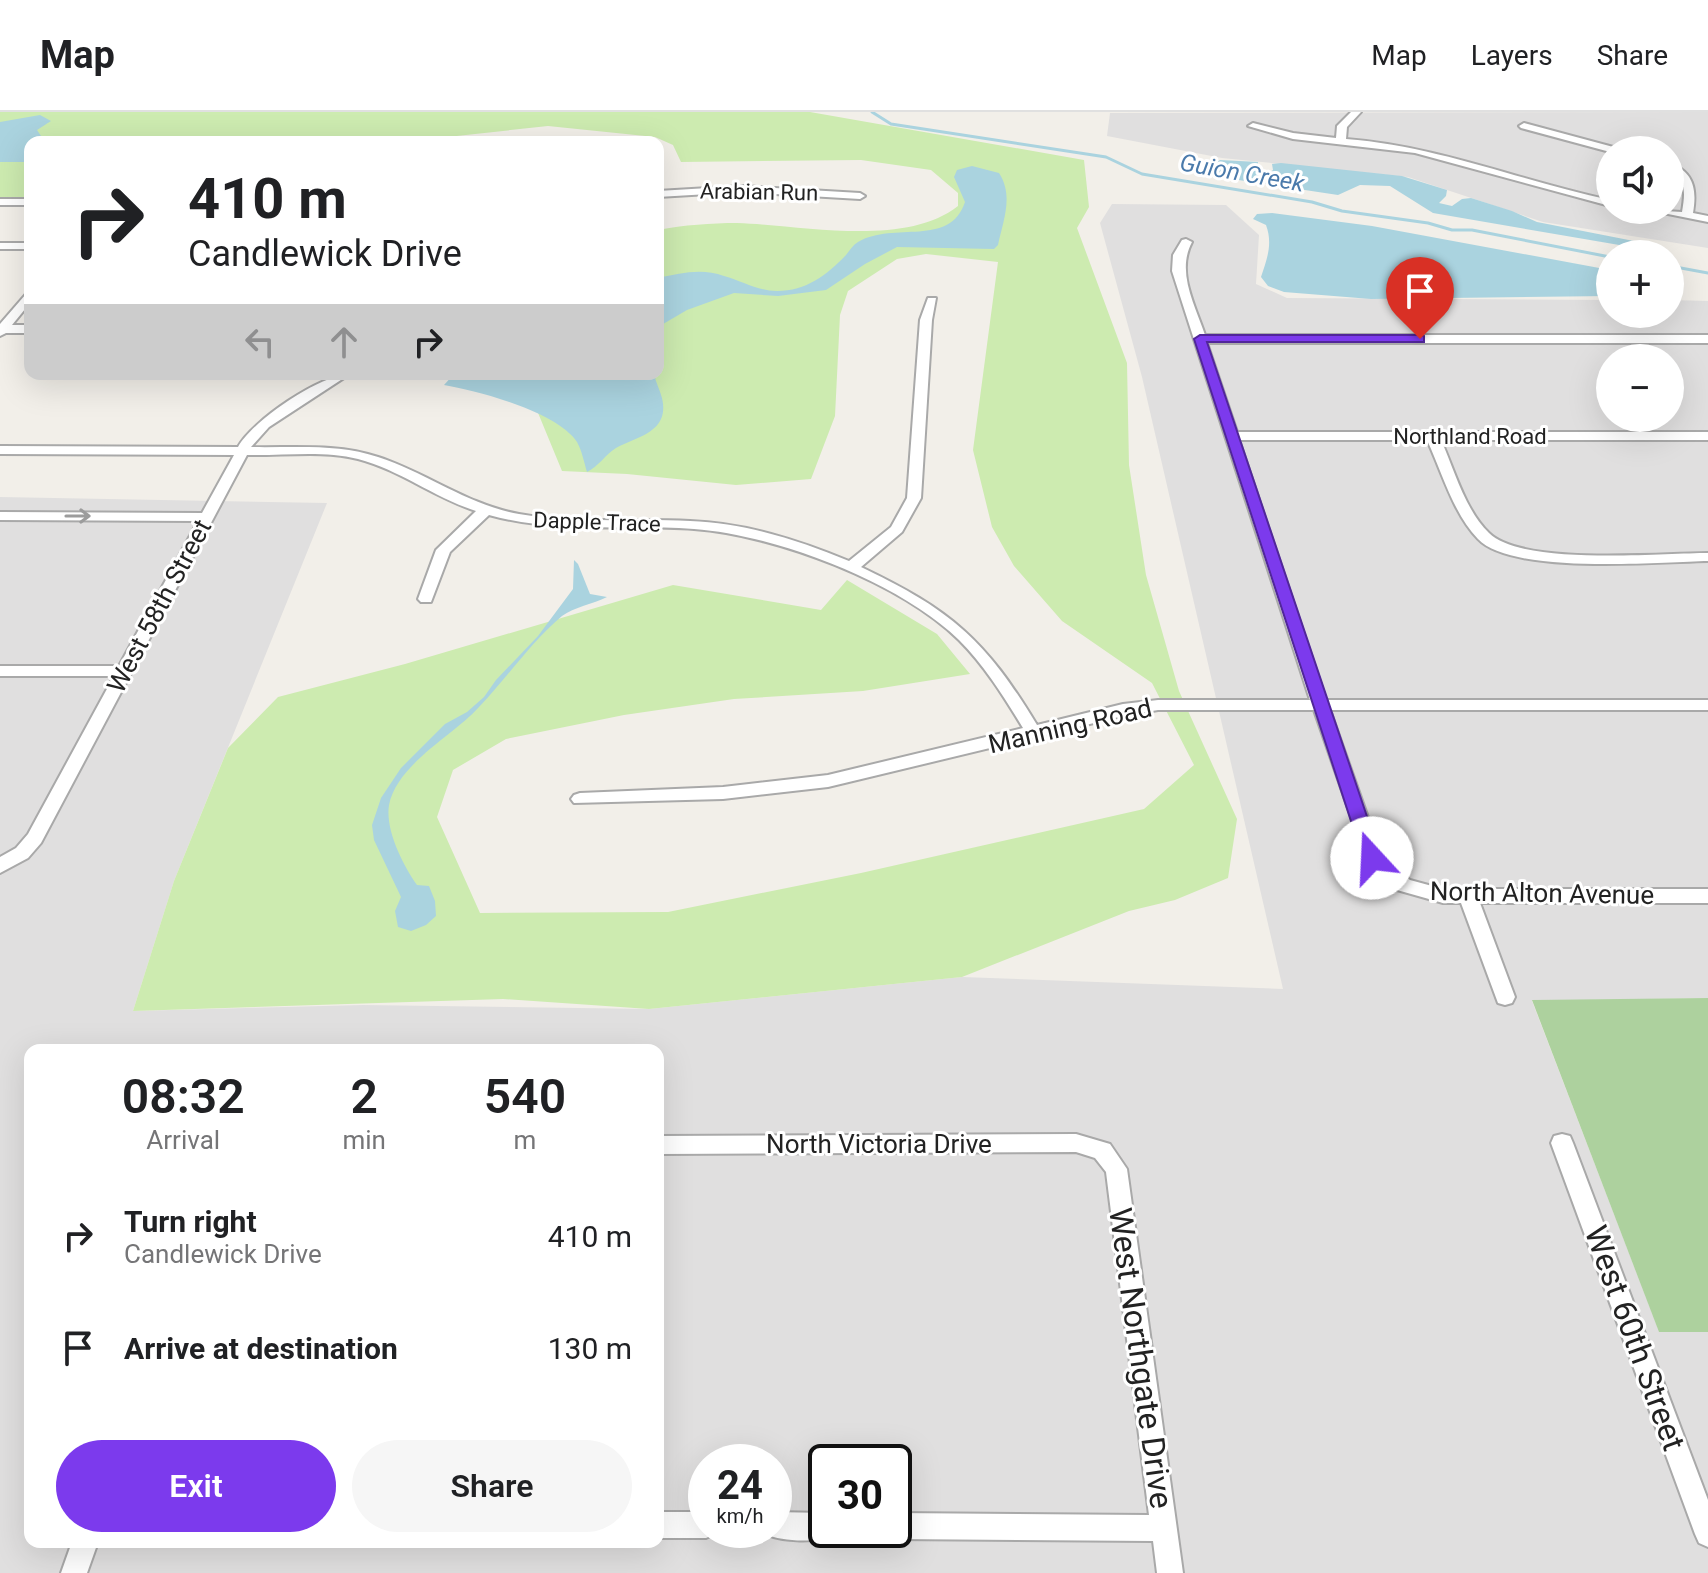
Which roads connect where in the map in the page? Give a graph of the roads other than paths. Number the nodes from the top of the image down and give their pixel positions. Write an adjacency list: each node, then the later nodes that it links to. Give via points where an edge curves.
1 (1356, 112): 4 (street, via 1342,126)
2 (1253, 126): 4 (street)
3 (1524, 126): 5 (street)
4 (1341, 141): 9 (street, via 1415,150)
5 (1596, 145)
6 (1684, 176): 13 (street, via 1692,189)
7 (664, 194): 8 (street, Arabian Run, via 742,189)
8 (860, 196)
9 (1596, 200)
10 (0, 202): 11 (street)
11 (24, 202)
12 (1684, 215): 13 (street)
13 (1687, 216): 14 (street)
14 (1708, 219)
15 (1186, 242): 22 (street, via 1178,271)
16 (0, 246): 17 (street)
17 (24, 246)
18 (932, 300): 34 (street, via 926,320 914,498 897,529)
19 (24, 303): 21 (street)
20 (24, 329): 21 (street)
21 (1, 330)
22 (1200, 339): 23 (street); 25 (street)
23 (1708, 339)
24 (334, 380): 29 (street, West 58th Street, via 264,424)
25 (1231, 436): 26 (street, Northland Road); 38 (street)
26 (1432, 436): 27 (street, Northland Road); 33 (street, via 1479,531 1508,551 1532,556)
27 (1708, 436)
28 (0, 450): 29 (street, Dapple Trace)
29 (243, 451): 30 (street, Dapple Trace, via 366,456); 32 (street, West 58th Street)
30 (486, 510): 34 (street, Dapple Trace, via 564,524 727,528 796,544); 35 (street, via 443,550)
31 (0, 516): 32 (street, one-way to 32)
32 (206, 517): 37 (street, West 58th Street)
33 (1708, 557)
34 (851, 567): 40 (street, Dapple Trace, via 921,604 966,638 991,666)
35 (426, 599)
36 (0, 671): 37 (street)
37 (124, 671): 42 (street, West 58th Street, via 35,838)
38 (1320, 705): 39 (street, Manning Road); 40 (street, Manning Road, via 1146,706); 43 (street, North Alton Avenue, via 1369,851 1382,870 1415,890)
39 (1708, 705)
40 (1034, 733): 41 (street, Manning Road, via 803,785)
41 (580, 799)
42 (2, 865)
43 (1468, 896): 44 (street, North Alton Avenue); 45 (street)
44 (1708, 896)
45 (1505, 997)
46 (1562, 1143): 53 (street, West 60th Street)
47 (664, 1145): 48 (street, North Victoria Drive, via 1076,1143)
48 (1099, 1150): 52 (street, West Northgate Drive, via 1116,1169)
49 (664, 1525): 50 (street)
50 (688, 1525)
51 (912, 1526): 52 (street)
52 (1165, 1528): 56 (street, West Northgate Drive)
53 (1708, 1534)
54 (83, 1548): 55 (street)
55 (74, 1573)
56 (1170, 1573)

